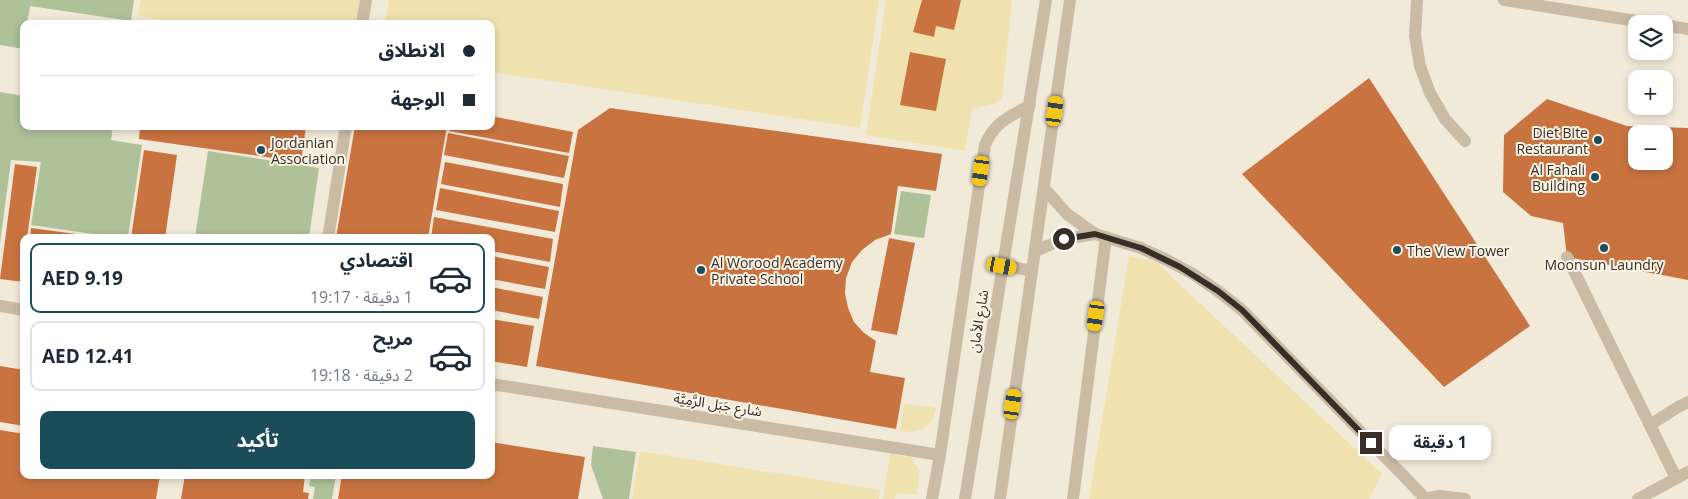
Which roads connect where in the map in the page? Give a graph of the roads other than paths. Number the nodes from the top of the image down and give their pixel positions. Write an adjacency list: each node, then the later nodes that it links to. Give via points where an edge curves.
1 (366, 0): 6 (street)
2 (1046, 0): 10 (street, شارع الأمان)
3 (1070, 0): 13 (street)
4 (1418, 0): 12 (street, via 1416,36 1420,66 1445,119)
5 (1504, 0): 7 (street)
6 (363, 20)
7 (1628, 20)
8 (1673, 26): 9 (street)
9 (1688, 29)
10 (1030, 105): 18 (street, شارع الأمان); 25 (street, via 996,125 985,144)
11 (345, 130): 14 (street)
12 (1465, 141)
13 (1044, 188): 15 (street, via 1068,214); 16 (street)
14 (329, 234)
15 (1101, 236): 16 (street, via 1064,239); 30 (street); 31 (street, via 1167,260 1236,305)
16 (1035, 251): 19 (street)
17 (1567, 257): 24 (street)
18 (1002, 266): 19 (street); 28 (street, شارع الأمان)
19 (1032, 271): 29 (street)
20 (0, 306): 21 (street)
21 (20, 309)
22 (495, 385): 25 (street, شارع جَبَل الرَّمِيَّة)
23 (1688, 402): 24 (street)
24 (1650, 425): 26 (street)
25 (940, 454): 27 (street)
26 (1682, 475): 33 (street)
27 (932, 499)
28 (965, 499)
29 (1000, 499)
30 (1073, 499)
31 (1424, 499): 32 (street, via 1440,496)
32 (1465, 499)
33 (1638, 499)

